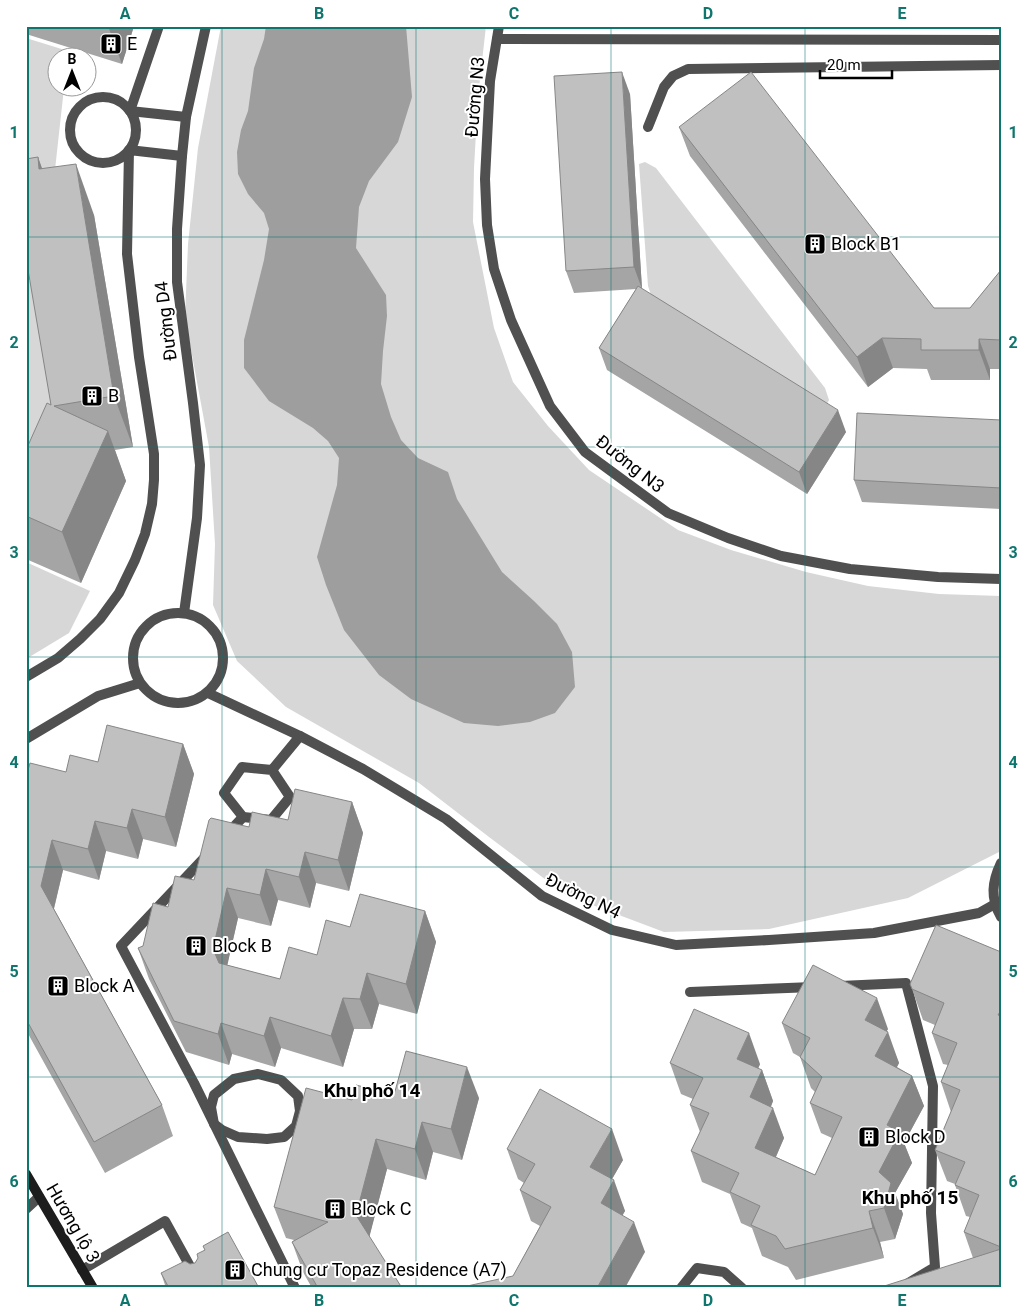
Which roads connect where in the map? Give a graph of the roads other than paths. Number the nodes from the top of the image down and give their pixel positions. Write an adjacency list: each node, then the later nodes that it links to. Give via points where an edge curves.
1 (159, 26): 7 (street)
2 (206, 26): 8 (street, Đường D4)
3 (499, 26): 4 (street, Đường N3)
4 (497, 39): 5 (street); 12 (street, Đường N3, via 490,82 485,179 494,269 511,320 550,406 585,452 668,513 781,556 850,569)
5 (1001, 40)
6 (1001, 65): 9 (street, via 688,69 674,76 664,87)
7 (130, 111): 8 (street); 10 (street, via 136,131); 10 (street, via 112,98 90,99 81,105 70,124 73,146 90,160 111,162)
8 (186, 117): 11 (street, Đường D4)
9 (648, 127)
10 (129, 150): 11 (street); 14 (street, via 127,254 154,454 152,504 145,534 119,593 80,639 58,658)
11 (182, 156): 13 (street, Đường D4, via 176,229 177,282 200,465 197,518)
12 (1001, 579)
13 (184, 613): 15 (street, via 155,619 136,641 134,670); 16 (street, via 211,626 224,652 218,682)
14 (26, 678)
15 (140, 683): 16 (street, via 164,701 180,704); 18 (street, via 98,696)
16 (208, 693): 17 (street, Đường N4)
17 (300, 736): 19 (street); 22 (street, Đường N4, via 446,819 542,896 612,930 676,945 874,933 979,913)
18 (26, 739)
19 (272, 770): 20 (street, via 290,797 271,820); 20 (street, via 242,767 224,792)
20 (243, 817): 25 (street, via 121,946)
21 (1001, 863): 22 (street, via 994,876)
22 (995, 904): 23 (street)
23 (1001, 917)
24 (690, 992): 35 (street, via 906,983 934,1086 931,1213 936,1267)
25 (214, 1124): 25 (street, via 238,1137 284,1137 296,1126 300,1111 298,1096 281,1080 258,1074 234,1079 214,1095 211,1107); 32 (street)
26 (26, 1174): 27 (street, Hương lộ 3)
27 (39, 1197): 28 (street); 29 (street, Hương lộ 3)
28 (26, 1209)
29 (82, 1270): 30 (street, Hương lộ 3); 31 (street, via 165,1221)
30 (93, 1288)
31 (202, 1288)
32 (295, 1288)
33 (681, 1288): 34 (street, via 697,1268 724,1272)
34 (742, 1288)
35 (900, 1288)

